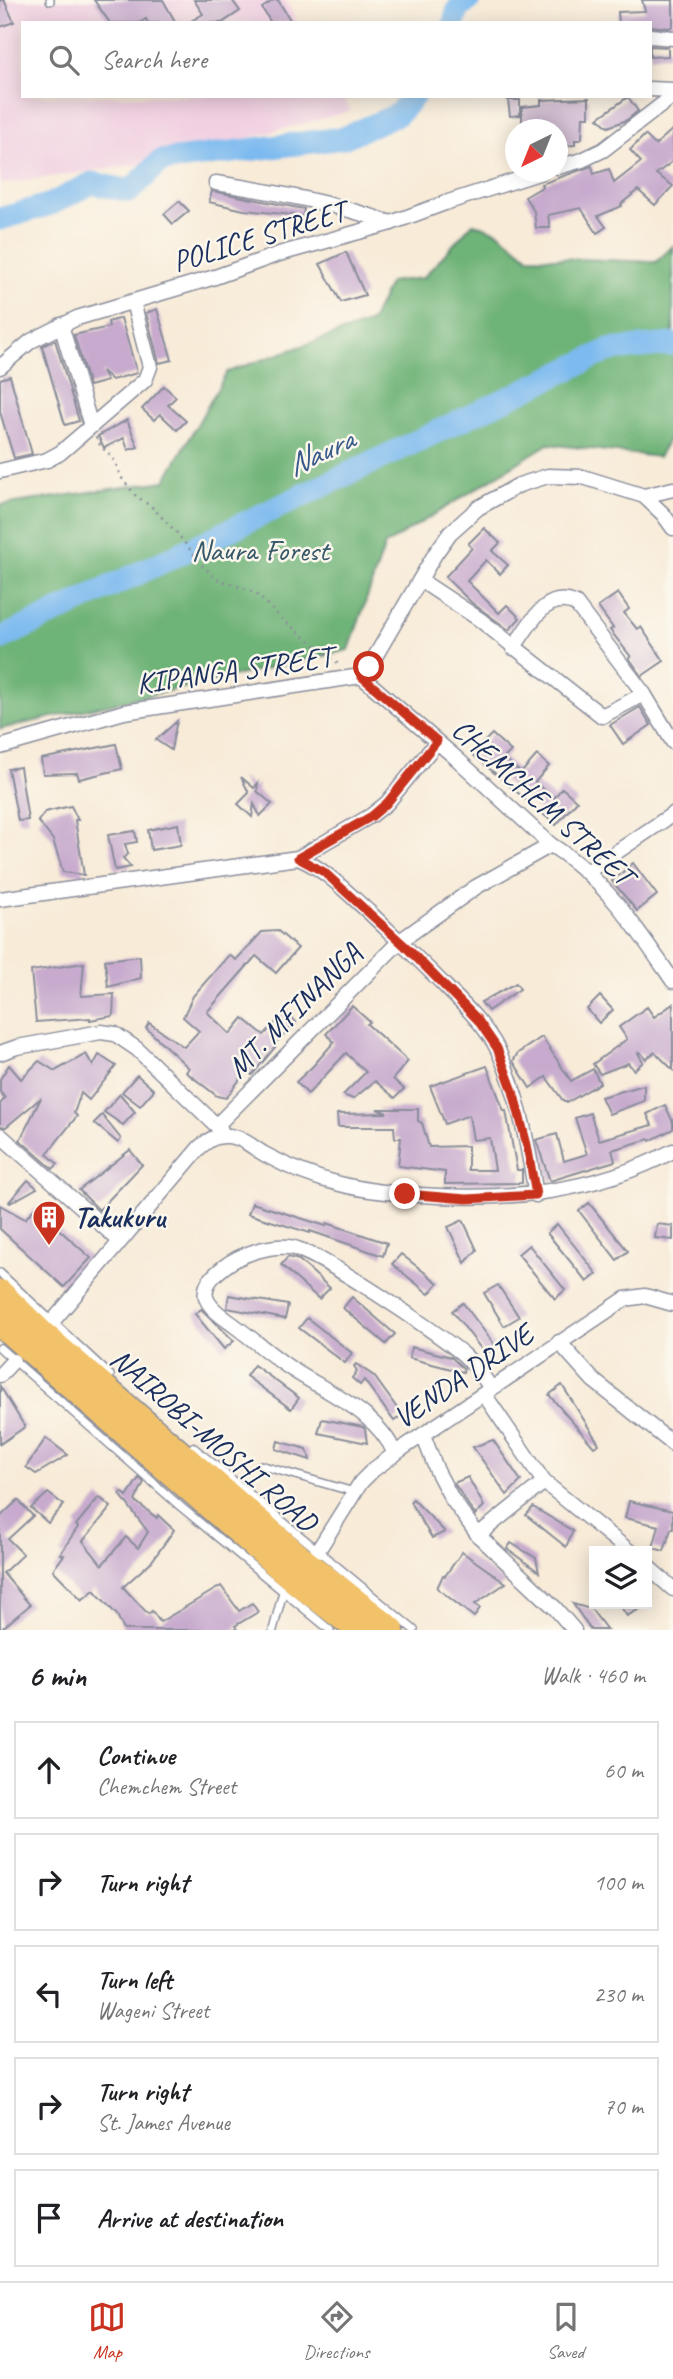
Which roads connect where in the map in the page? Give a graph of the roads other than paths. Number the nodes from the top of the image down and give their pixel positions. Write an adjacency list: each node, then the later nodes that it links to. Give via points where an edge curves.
1 (652, 36): 2 (street)
2 (673, 38)
3 (652, 89): 4 (street)
4 (673, 90)
5 (673, 96): 6 (street, via 603,150)
6 (568, 164)
7 (512, 182): 9 (street, POLICE STREET)
8 (216, 183): 9 (street, via 275,192)
9 (391, 223): 10 (street, POLICE STREET)
10 (133, 302): 11 (street, POLICE STREET); 13 (street, via 149,374)
11 (61, 325): 12 (street, POLICE STREET, via 31,341); 13 (street)
12 (0, 367)
13 (91, 426): 14 (street, via 47,460)
14 (0, 471)
15 (673, 489): 16 (street)
16 (644, 496): 17 (street); 18 (street, KIPANGA STREET, via 583,477 548,476 519,485 478,508 450,533)
17 (673, 528)
18 (420, 580): 19 (street, via 480,619); 20 (street, KIPANGA STREET, via 369,667)
19 (513, 648): 21 (street, via 602,716); 21 (street, via 540,611 566,599 576,604)
20 (357, 678): 22 (street, CHEMCHEM STREET); 24 (street, KIPANGA STREET, via 124,712)
21 (644, 694): 23 (street)
22 (437, 741): 26 (street, CHEMCHEM STREET); 27 (street, via 387,803)
23 (673, 742)
24 (0, 747)
25 (673, 814): 28 (street)
26 (551, 845): 28 (street, CHEMCHEM STREET); 30 (street, MT. MFINANGA, via 476,887)
27 (303, 860): 29 (street); 30 (street, via 324,872)
28 (587, 872): 31 (street, CHEMCHEM STREET, via 611,895)
29 (0, 899)
30 (400, 941): 33 (street, MT. MFINANGA); 36 (street, via 477,1019 497,1048 513,1091)
31 (673, 981)
32 (0, 1053): 33 (street, via 101,1032 115,1034 137,1049)
33 (222, 1130): 36 (street, via 295,1168 370,1192 467,1199); 37 (street, MT. MFINANGA, via 200,1147)
34 (0, 1135): 37 (street)
35 (673, 1151): 36 (street, via 586,1184)
36 (536, 1195)
37 (120, 1241): 42 (street, MT. MFINANGA)
38 (0, 1273): 42 (lane)
39 (0, 1293): 42 (highway, NAIROBI-MOSHI ROAD)
40 (673, 1304): 43 (street, VENDA DRIVE, via 645,1296 625,1299)
41 (0, 1323): 64 (highway, NAIROBI-MOSHI ROAD, via 295,1580)
42 (47, 1329): 47 (lane); 65 (highway, NAIROBI-MOSHI ROAD, via 307,1564)
43 (559, 1342): 48 (street, VENDA DRIVE); 50 (street, via 593,1380)
44 (0, 1348): 45 (lane)
45 (13, 1361): 46 (street); 61 (lane)
46 (0, 1375)
47 (119, 1384)
48 (487, 1391): 49 (street, VENDA DRIVE); 52 (street, via 475,1365 451,1344 303,1250 276,1248 224,1266 206,1285 208,1303 289,1367 367,1418); 54 (street)
49 (423, 1435): 52 (street, VENDA DRIVE); 56 (street, via 436,1471)
50 (673, 1444)
51 (190, 1445): 58 (lane)
52 (395, 1454): 55 (street, VENDA DRIVE)
53 (260, 1465): 55 (lane)
54 (544, 1482): 56 (street); 57 (street)
55 (354, 1492): 58 (street, VENDA DRIVE)
56 (478, 1535): 67 (street)
57 (623, 1546)
58 (317, 1552): 66 (lane)
59 (652, 1570): 60 (street)
60 (673, 1589)
61 (283, 1592): 62 (lane); 63 (lane)
62 (273, 1630)
63 (330, 1630)
64 (359, 1630)
65 (391, 1630)
66 (414, 1630)
67 (574, 1630)

